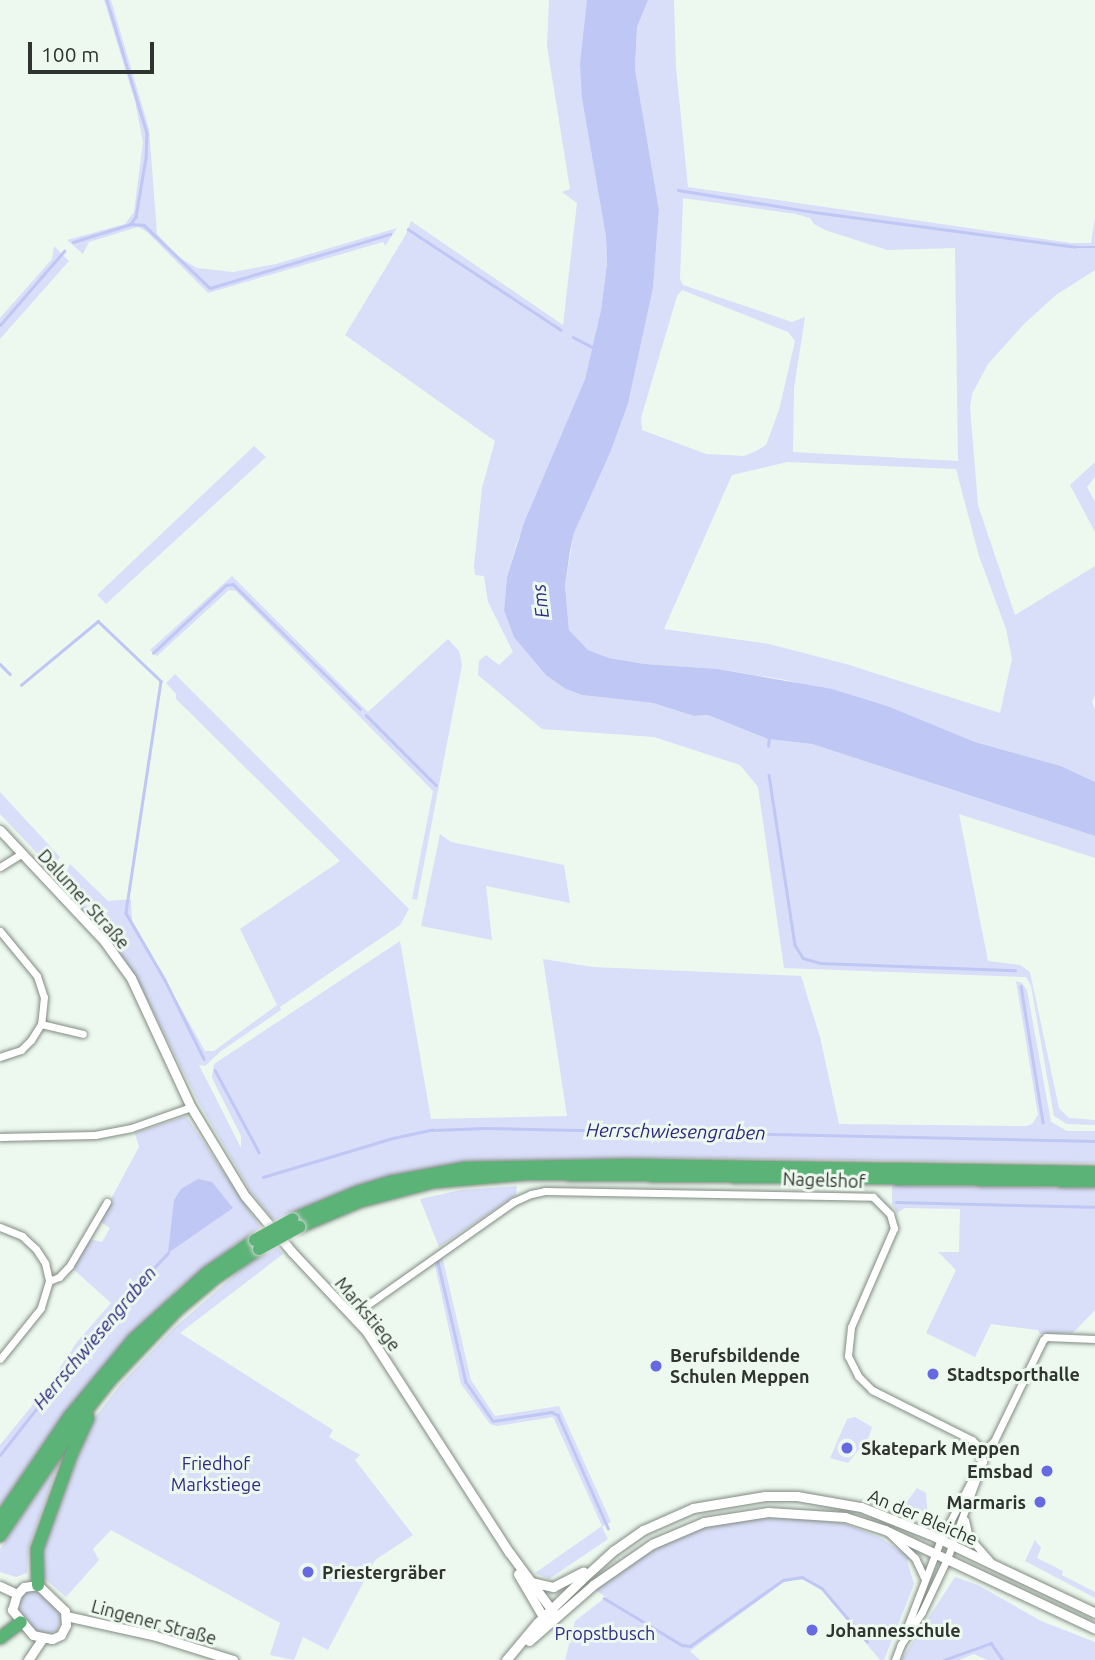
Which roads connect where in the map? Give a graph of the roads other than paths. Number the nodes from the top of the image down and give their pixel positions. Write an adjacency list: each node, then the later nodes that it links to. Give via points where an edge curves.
1 (0, 830): 2 (street, Dalumer Straße)
2 (22, 853): 3 (street); 8 (street, Dalumer Straße, via 105,942 131,978)
3 (0, 867)
4 (0, 931): 5 (street, via 37,976 44,997)
5 (41, 1024): 6 (street); 7 (street, via 21,1050)
6 (83, 1034)
7 (0, 1058)
8 (191, 1107): 9 (street, via 95,1135); 17 (street, Markstiege, via 245,1196)
9 (0, 1137)
10 (1095, 1172): 13 (highway, via 631,1165 467,1168 391,1182 348,1196)
11 (1095, 1181): 13 (highway, via 489,1177 433,1182)
12 (107, 1202): 16 (street, via 69,1265 60,1277)
13 (296, 1223): 15 (highway, bridge)
14 (0, 1227): 16 (street, via 23,1236 36,1249)
15 (257, 1244): 20 (highway, via 177,1310); 23 (highway, via 207,1273 133,1340 70,1416)
16 (49, 1281): 19 (street, via 41,1308)
17 (353, 1315): 21 (street, Nagelshof, via 513,1202 545,1191 873,1197 890,1213 894,1228 851,1327 848,1356 872,1390 972,1440); 29 (street, Markstiege)
18 (1095, 1339): 21 (street, via 1043,1340 994,1441)
19 (0, 1359)
20 (111, 1379): 25 (highway); 36 (highway, via 84,1425 37,1549)
21 (982, 1453): 22 (street, via 982,1470); 26 (street)
22 (965, 1517): 27 (street); 32 (street, An der Bleiche, via 969,1537)
23 (0, 1519)
24 (885, 1530): 30 (street, An der Bleiche); 34 (street, An der Bleiche, via 915,1558); 38 (street, An der Bleiche, via 845,1517 806,1512 768,1512 704,1522 652,1544)
25 (0, 1536)
26 (941, 1539): 27 (street, An der Bleiche); 28 (street, An der Bleiche, via 861,1507 797,1496 765,1496 693,1508 643,1530); 30 (street)
27 (953, 1545): 31 (street); 32 (street, An der Bleiche)
28 (613, 1550): 33 (street, via 562,1584 546,1587); 38 (street, An der Bleiche)
29 (509, 1552): 33 (street, Markstiege); 41 (street, Markstiege)
30 (934, 1553): 31 (street, An der Bleiche); 34 (street)
31 (947, 1559): 43 (street, An der Bleiche); 46 (street)
32 (995, 1564): 39 (street, An der Bleiche)
33 (528, 1580): 38 (street, Markstiege)
34 (925, 1580): 46 (street)
35 (0, 1586): 37 (street)
36 (38, 1586): 37 (street, via 24,1587); 40 (street, Lingener Straße, via 62,1606)
37 (17, 1594): 42 (street, via 12,1610)
38 (554, 1613): 41 (street, An der Bleiche)
39 (1095, 1613)
40 (66, 1616): 45 (street, Lingener Straße, via 61,1634); 48 (street, Lingener Straße, via 156,1636)
41 (545, 1621): 49 (street, An der Bleiche)
42 (21, 1622): 44 (highway); 45 (street)
43 (1095, 1629)
44 (0, 1638)
45 (42, 1639): 47 (street, Lingener Straße)
46 (900, 1646): 50 (street)
47 (28, 1660)
48 (233, 1660)
49 (506, 1660)
50 (895, 1660)

